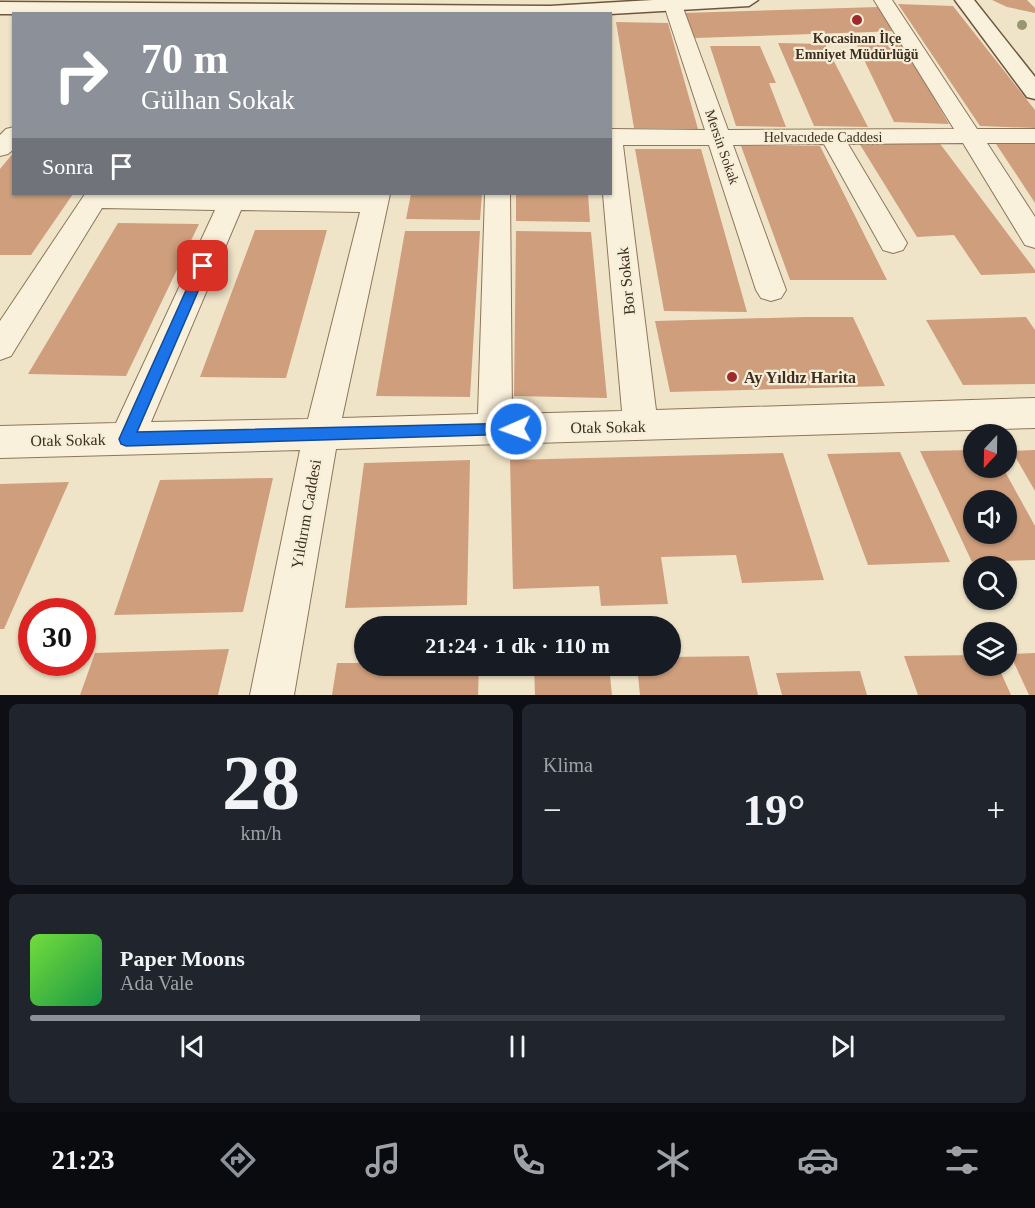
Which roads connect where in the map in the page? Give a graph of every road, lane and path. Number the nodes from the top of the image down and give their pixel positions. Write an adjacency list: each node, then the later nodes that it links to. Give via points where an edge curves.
1 (491, 0): 11 (street)
2 (749, 0): 5 (street)
3 (883, 0): 14 (street)
4 (964, 0): 12 (street)
5 (673, 5): 7 (street); 17 (street, Mersin Sokak)
6 (0, 8): 8 (street)
7 (597, 11): 11 (street)
8 (118, 12): 9 (street)
9 (214, 12): 10 (street)
10 (422, 12): 11 (street)
11 (550, 12)
12 (1035, 92)
13 (12, 136): 20 (street)
14 (970, 136): 15 (street, Helvacıdede Caddesi); 18 (street, Helvacıdede Caddesi); 25 (street)
15 (1035, 136)
16 (612, 137): 17 (street, Helvacıdede Caddesi)
17 (719, 137): 18 (street, Helvacıdede Caddesi); 27 (street, Mersin Sokak)
18 (832, 137): 26 (street)
19 (612, 147): 30 (street, Bor Sokak)
20 (0, 149)
21 (498, 195): 31 (street)
22 (96, 196): 23 (street); 28 (street)
23 (234, 197): 24 (street); 33 (street)
24 (377, 199): 32 (street, Yıldırım Caddesi)
25 (1035, 238)
26 (894, 243)
27 (771, 290)
28 (0, 346)
29 (1035, 413): 30 (street, Otak Sokak)
30 (641, 426): 31 (street, Otak Sokak)
31 (495, 430): 32 (street, Otak Sokak)
32 (321, 435): 33 (street, Otak Sokak); 35 (street, Yıldırım Caddesi)
33 (126, 439): 34 (street, Otak Sokak)
34 (0, 442)
35 (272, 695)

